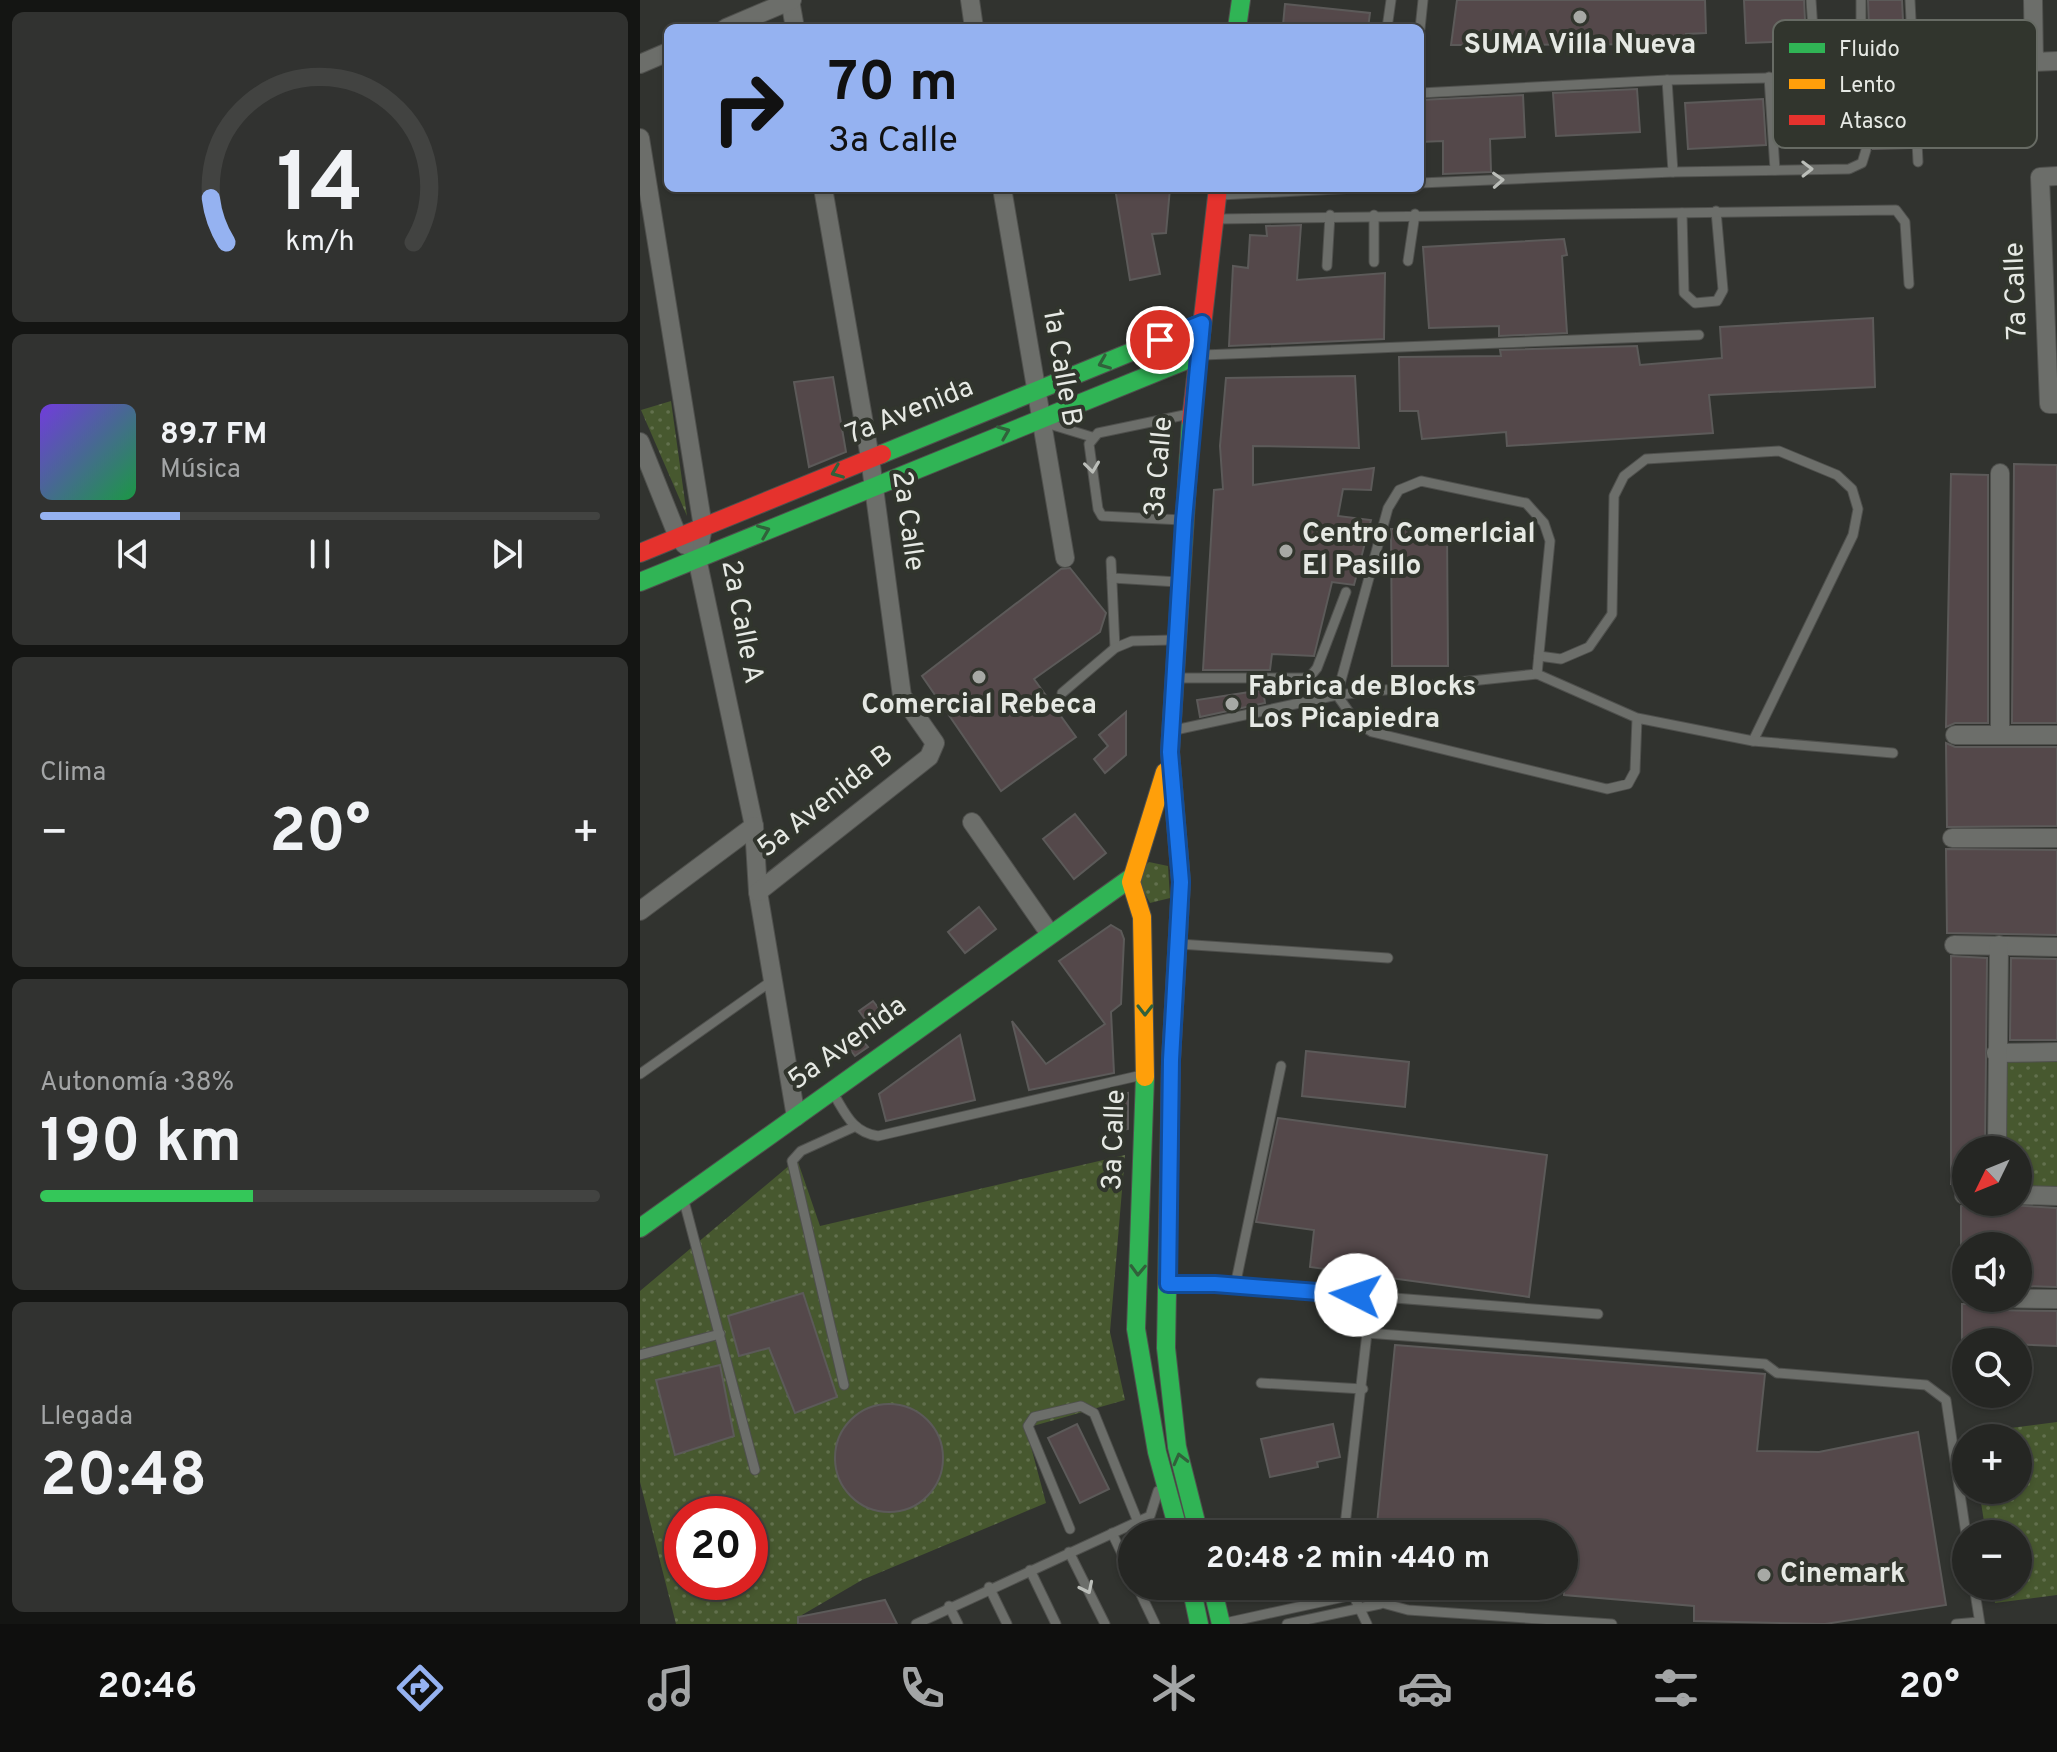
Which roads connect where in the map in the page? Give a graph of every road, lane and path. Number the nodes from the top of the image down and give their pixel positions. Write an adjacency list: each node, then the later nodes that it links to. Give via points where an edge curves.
1 (791, 0): 12 (street); 13 (street)
2 (970, 0): 14 (street)
3 (1241, 0): 15 (main road)
4 (1389, 0): 16 (lane)
5 (1423, 0): 17 (lane)
6 (1811, 0): 9 (lane)
7 (1910, 0): 10 (lane)
8 (2033, 0): 11 (street)
9 (1812, 20)
10 (1911, 20)
11 (2033, 20)
12 (735, 24)
13 (794, 24)
14 (973, 24)
15 (1238, 24)
16 (1387, 24)
17 (1421, 24)
18 (664, 54): 21 (street)
19 (2057, 61): 20 (street)
20 (2037, 62)
21 (640, 64)
22 (1769, 77): 23 (lane); 24 (lane); 27 (lane)
23 (1773, 77)
24 (1667, 80): 25 (lane); 33 (lane)
25 (1424, 93)
26 (640, 138): 63 (street, 2a Calle A)
27 (1773, 139)
28 (1774, 148): 32 (lane)
29 (1866, 148): 32 (lane, one-way to 29, via 1849,169 1862,163)
30 (1917, 148): 31 (lane)
31 (1918, 162)
32 (1775, 170): 33 (lane)
33 (1673, 172): 35 (lane, one-way to 33)
34 (2048, 176): 49 (street, 7a Calle)
35 (1424, 183)
36 (824, 192): 59 (street, 2a Calle)
37 (1003, 192): 53 (street, 1a Calle B)
38 (1218, 192): 44 (main road, 3a Calle)
39 (1716, 211): 40 (lane); 40 (lane, via 1723,290 1717,301 1695,303 1684,293); 48 (lane, via 1896,210 1905,222)
40 (1682, 213): 41 (lane)
41 (1415, 214): 43 (lane); 45 (lane)
42 (1330, 215): 43 (lane); 44 (lane); 47 (lane)
43 (1374, 215): 46 (lane)
44 (1214, 219): 50 (main road, 3a Calle)
45 (1408, 261)
46 (1374, 262)
47 (1327, 266)
48 (1909, 284)
49 (2051, 288): 54 (street, 7a Calle)
50 (1202, 323): 52 (main road, 3a Calle); 53 (main road, 7a Avenida, one-way to 53)
51 (1699, 335): 52 (lane)
52 (1199, 355): 55 (main road, 3a Calle); 56 (main road, 7a Avenida)
53 (1037, 390): 56 (street, 1a Calle B); 59 (main road, 7a Avenida)
54 (2053, 404)
55 (1192, 413): 57 (lane); 62 (main road, 3a Calle)
56 (1041, 419): 57 (lane); 61 (main road, 7a Avenida, one-way to 56); 67 (street, 1a Calle B)
57 (1092, 437): 62 (lane, one-way to 62, via 1102,516)
58 (640, 442): 64 (street)
59 (870, 458): 61 (street, 2a Calle); 63 (main road, 7a Avenida, one-way to 63)
60 (2000, 473): 82 (street)
61 (874, 486): 66 (main road, 7a Avenida, one-way to 61); 88 (street, 2a Calle, via 902,696 935,743)
62 (1184, 520): 71 (main road, 3a Calle)
63 (703, 527): 64 (main road, 7a Avenida); 66 (street, 2a Calle A)
64 (678, 537): 65 (main road, 7a Avenida); 66 (street)
65 (640, 553)
66 (697, 558): 70 (main road, 7a Avenida); 90 (street, 2a Calle A)
67 (1065, 558)
68 (1111, 561): 69 (lane)
69 (1112, 578): 71 (lane); 74 (lane)
70 (640, 582)
71 (1181, 582): 73 (main road, 3a Calle)
72 (1346, 592): 77 (lane, via 1309,678)
73 (1177, 640): 74 (lane, via 1132,641); 77 (main road, 3a Calle)
74 (1115, 648): 78 (lane)
75 (1539, 656): 76 (lane); 79 (lane, via 1550,541 1544,523 1526,503 1421,481 1399,490 1388,508); 85 (lane, via 1561,659 1589,647 1612,614 1614,496 1624,476 1646,459 1779,451 1837,475 1852,489 1858,509 1853,535)
76 (1537, 674): 79 (lane); 80 (lane)
77 (1176, 678): 81 (main road, 3a Calle)
78 (1062, 693)
79 (1337, 695): 80 (lane, via 1356,722 1372,732 1607,789 1628,784 1635,771); 81 (lane)
80 (1637, 718): 85 (lane)
81 (1172, 731): 86 (main road, 3a Calle)
82 (2000, 734): 83 (street); 84 (street)
83 (1955, 735)
84 (2057, 735)
85 (1753, 741): 87 (lane)
86 (1170, 752): 93 (main road, 3a Calle); 94 (main road, 3a Calle)
87 (1893, 753)
88 (929, 757): 95 (street, 5a Avenida B)
89 (972, 822): 99 (street)
90 (754, 826): 95 (street, 2a Calle A); 97 (street)
91 (1952, 838): 92 (street)
92 (2057, 838)
93 (1135, 871): 94 (main road, via 1151,857 1162,857); 96 (main road, 5a Avenida); 98 (main road, 3a Calle, via 1131,887)
94 (1179, 875): 100 (main road, 3a Calle)
95 (758, 892): 105 (street, 2a Calle A)
96 (1089, 906): 98 (main road, via 1121,903); 99 (main road, 5a Avenida)
97 (640, 911)
98 (1144, 932): 110 (main road, 3a Calle, one-way to 110)
99 (1050, 934): 111 (main road, 5a Avenida)
100 (1176, 943): 104 (lane); 119 (main road, 3a Calle)
101 (1954, 945): 102 (street)
102 (1999, 945): 103 (street); 107 (street)
103 (2057, 947)
104 (1388, 958)
105 (773, 980): 109 (lane); 112 (street, 2a Calle A)
106 (2057, 1052): 107 (street)
107 (1996, 1053): 114 (street)
108 (1281, 1066): 120 (lane)
109 (640, 1074)
110 (1145, 1075): 113 (lane, via 878,1136); 130 (main road, 3a Calle, one-way to 130, via 1136,1329)
111 (831, 1090): 112 (main road, 5a Avenida); 113 (lane)
112 (796, 1117): 117 (main road, 5a Avenida)
113 (854, 1127): 127 (lane, via 801,1151 792,1161)
114 (1997, 1136)
115 (2032, 1195): 116 (street)
116 (2057, 1196)
117 (683, 1198): 118 (main road, 5a Avenida); 124 (lane)
118 (640, 1228)
119 (1168, 1284): 120 (lane); 134 (main road, 3a Calle, one-way to 119, via 1177,1447 1166,1348)
120 (1235, 1286): 123 (lane)
121 (2032, 1299): 122 (street)
122 (2057, 1299)
123 (1598, 1314)
124 (720, 1334): 125 (lane); 129 (lane)
125 (640, 1355)
126 (1261, 1383): 128 (lane)
127 (844, 1385)
128 (1363, 1389): 135 (lane); 136 (lane, via 1367,1333 1765,1364 1777,1373 1926,1385 1946,1400)
129 (755, 1470)
130 (1163, 1475): 132 (lane, via 1150,1516); 133 (main road, 3a Calle)
131 (1137, 1520): 137 (lane, via 1094,1413 1081,1406 1034,1417 1028,1426)
132 (1142, 1520)
133 (1172, 1520)
134 (1200, 1520)
135 (1346, 1520)
136 (1964, 1520)
137 (1070, 1529)
138 (1118, 1530): 139 (lane)
139 (1112, 1533): 140 (lane); 141 (lane)
140 (1118, 1546)
141 (1069, 1552): 142 (lane); 159 (lane, one-way to 159)
142 (1030, 1570): 143 (lane); 158 (lane)
143 (989, 1587): 152 (lane); 157 (lane)
144 (1144, 1600): 160 (lane)
145 (1194, 1600): 161 (main road)
146 (1215, 1600): 162 (main road)
147 (1313, 1600): 162 (lane)
148 (1357, 1600): 153 (lane)
149 (1372, 1600): 151 (lane)
150 (1976, 1600): 154 (lane)
151 (1380, 1604): 153 (lane); 165 (lane)
152 (949, 1606): 155 (lane); 156 (lane)
153 (1363, 1611): 163 (lane); 164 (lane)
154 (1980, 1623): 166 (lane)
155 (916, 1624)
156 (958, 1624)
157 (1007, 1624)
158 (1056, 1624)
159 (1105, 1624)
160 (1155, 1624)
161 (1199, 1624)
162 (1221, 1624)
163 (1287, 1624)
164 (1367, 1624)
165 (1612, 1624)
166 (1958, 1624)

